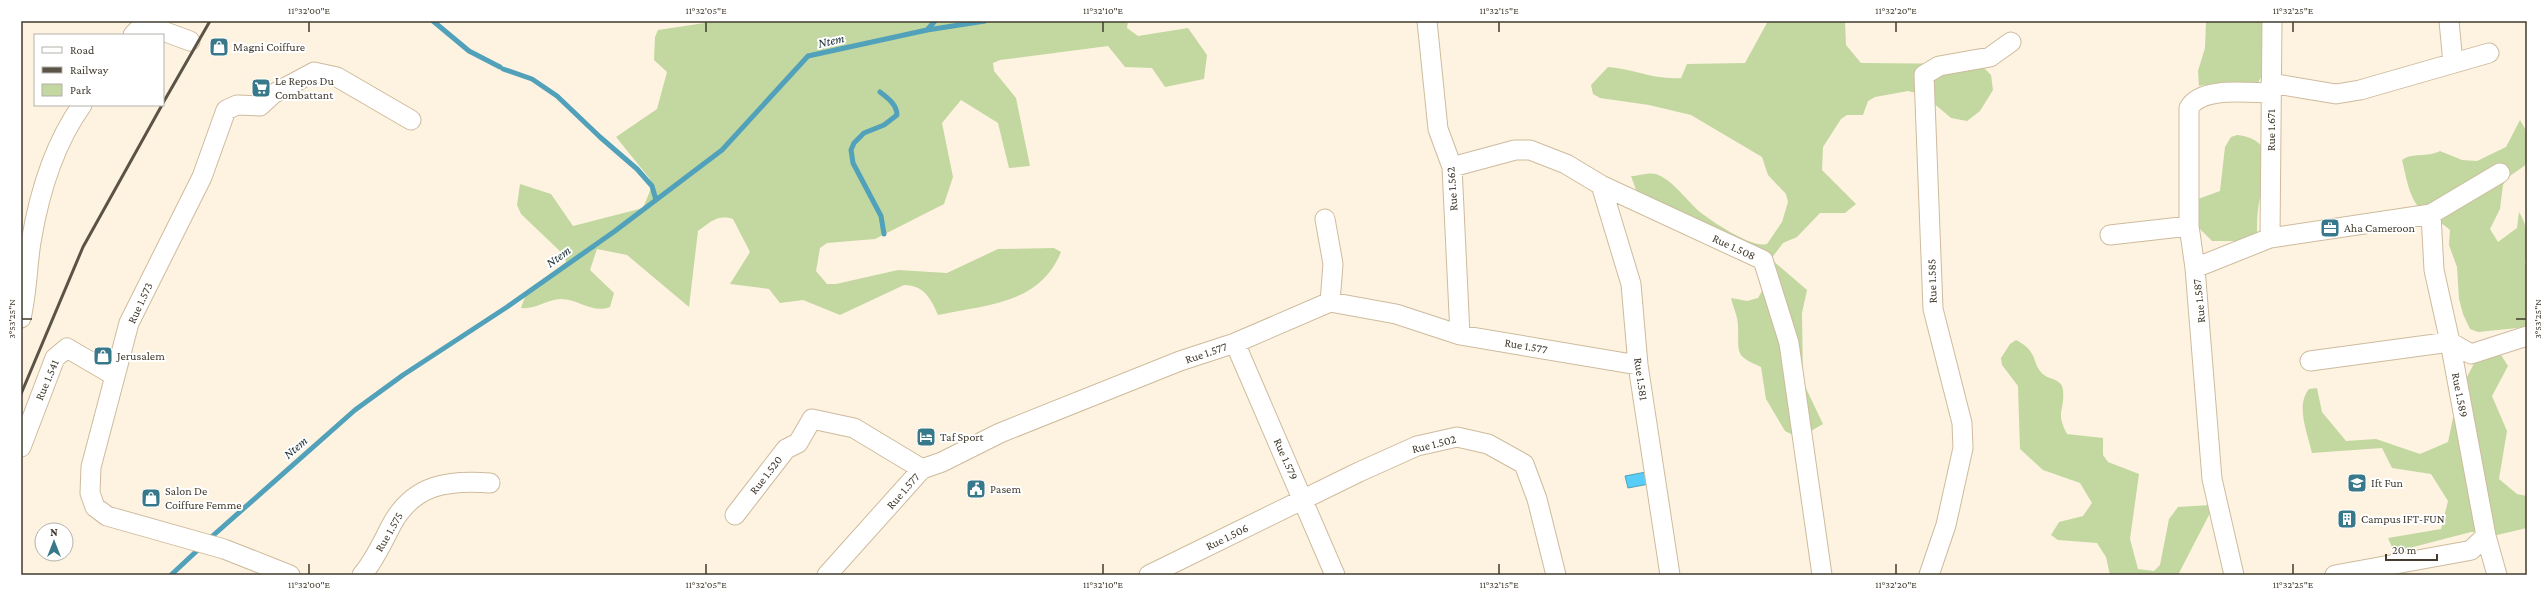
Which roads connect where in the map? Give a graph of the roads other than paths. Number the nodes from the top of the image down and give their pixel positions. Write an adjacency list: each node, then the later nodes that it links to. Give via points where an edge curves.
1 (1427, 21): 12 (street, Rue 1.562, via 1438,129)
2 (2272, 21): 9 (street, Rue 1.671)
3 (2449, 21): 8 (street)
4 (134, 34): 5 (street, via 144,24)
5 (190, 41)
6 (2011, 42): 44 (street, Rue 1.585, via 1990,57 1939,66 1924,74 1933,309 1962,424 1963,448 1946,525)
7 (2489, 54): 8 (street)
8 (2454, 63): 9 (street, via 2360,90 2336,94)
9 (2271, 88): 17 (street, via 2208,94 2192,102 2189,116); 19 (street, Rue 1.671)
10 (81, 106): 22 (street, via 61,140 50,168 31,242)
11 (410, 120): 29 (street, Rue 1.573, via 337,76 314,72 273,94 260,106 237,105 226,110 202,177 130,323)
12 (1452, 167): 14 (street, Rue 1.508, via 1515,150 1530,150 1566,164); 23 (street, Rue 1.562)
13 (2500, 173): 15 (street)
14 (1601, 185): 28 (street, Rue 1.581, via 1631,284); 43 (street, Rue 1.508, via 1763,260 1789,343)
15 (2432, 214): 19 (street, Rue 1.587); 25 (street, Rue 1.589, via 2434,270)
16 (1326, 219): 21 (street, via 1333,264)
17 (2189, 226): 18 (street); 20 (street)
18 (2110, 235)
19 (2270, 238): 20 (street, Rue 1.587)
20 (2195, 268): 45 (street, Rue 1.587, via 2212,479)
21 (1330, 302): 23 (street, Rue 1.577, via 1396,314); 26 (street, Rue 1.577)
22 (21, 318)
23 (1460, 335): 28 (street, Rue 1.577)
24 (2527, 336): 25 (street, via 2471,354)
25 (2450, 342): 27 (street); 35 (street, Rue 1.589)
26 (1235, 343): 31 (street, Rue 1.577, via 1000,433 942,462); 33 (street, Rue 1.579)
27 (2310, 361)
28 (1638, 365): 42 (street, Rue 1.581)
29 (115, 376): 30 (street, Rue 1.541, via 67,348 55,358); 36 (street, Rue 1.573, via 91,467 90,493 95,507 107,516 224,550)
30 (21, 447)
31 (922, 469): 34 (street, Rue 1.520, via 854,428 812,420 798,443 786,449); 38 (street, Rue 1.577)
32 (490, 484): 37 (street, Rue 1.575, via 466,482 437,485 424,490 400,510)
33 (1304, 499): 39 (street, Rue 1.506); 40 (street, Rue 1.579); 41 (street, Rue 1.502, via 1417,446 1457,437 1488,444 1524,464 1537,499)
34 (735, 515)
35 (2486, 536): 46 (street, via 2467,552); 47 (street, Rue 1.589)
36 (290, 575)
37 (362, 575)
38 (827, 575)
39 (1149, 575)
40 (1335, 575)
41 (1556, 575)
42 (1670, 575)
43 (1822, 575)
44 (1929, 575)
45 (2234, 575)
46 (2335, 575)
47 (2496, 575)

